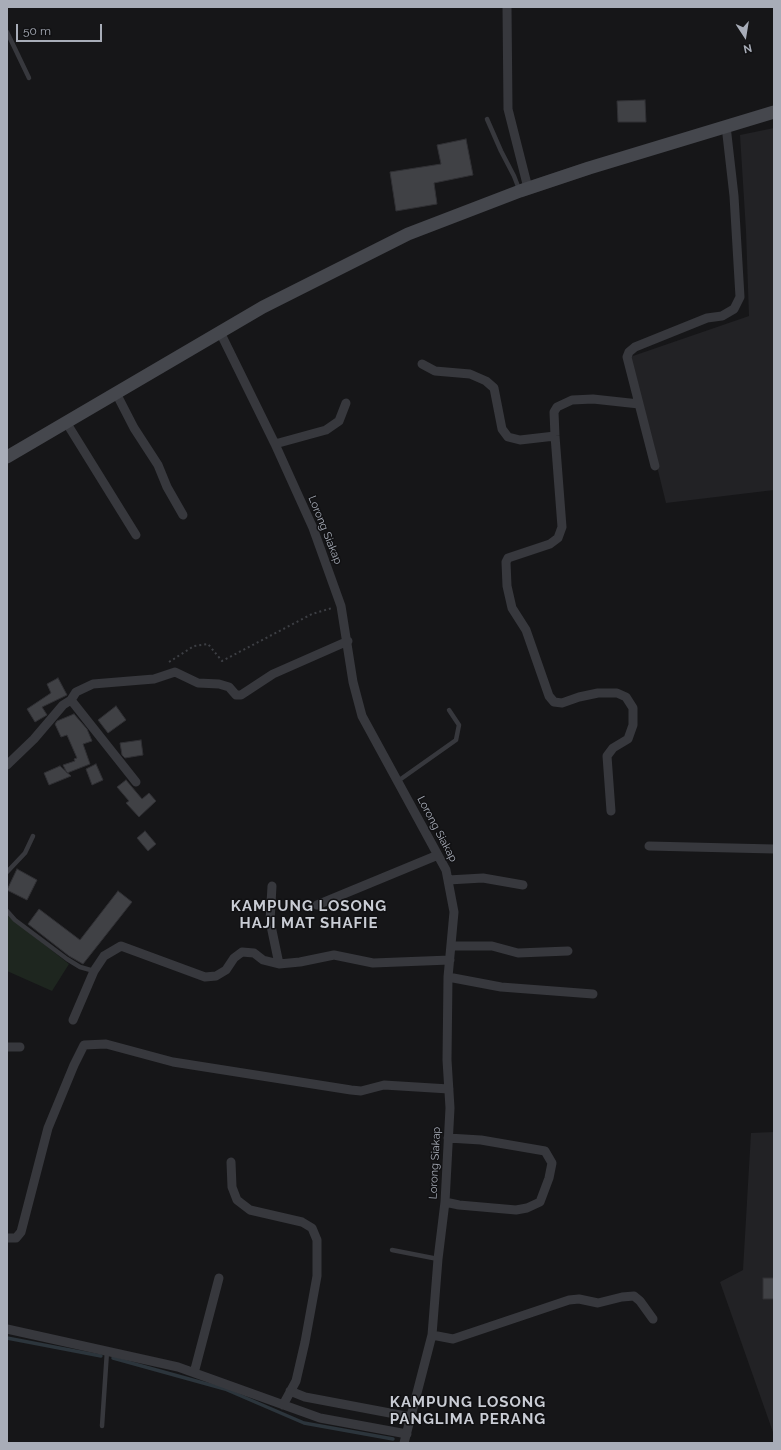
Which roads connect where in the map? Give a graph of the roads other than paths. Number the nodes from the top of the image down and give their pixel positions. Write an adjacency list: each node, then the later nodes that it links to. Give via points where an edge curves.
1 (507, 7): 7 (street, via 508,109)
2 (7, 32): 3 (lane)
3 (29, 78)
4 (774, 112): 6 (street)
5 (486, 119): 7 (lane, via 514,176)
6 (726, 126): 7 (street); 12 (street, via 734,196 740,297 734,310 722,316 706,318 635,347 629,352 627,357)
7 (524, 190): 8 (street, via 408,234 263,306)
8 (220, 332): 10 (street); 15 (street, Lorong Siakap)
9 (422, 364): 14 (street, via 435,371 470,374 486,381 494,388 502,429 508,437 520,440)
10 (116, 393): 13 (street); 18 (street, via 134,428 158,465)
11 (346, 402): 15 (street, via 339,421 326,430)
12 (639, 404): 14 (street, via 593,399 572,400 557,406 554,412); 17 (street)
13 (66, 422): 16 (street); 19 (street)
14 (555, 436): 26 (street, via 562,527 558,538 550,544 508,558 507,586 512,608 526,630 549,696 554,702 562,703 598,693 617,693 626,697 632,708 633,725 628,739 613,748 607,756)
15 (275, 444): 20 (street, Lorong Siakap, via 313,528 341,606)
16 (7, 457)
17 (655, 466)
18 (183, 515)
19 (136, 535)
20 (348, 641): 21 (street, via 273,674 241,695 236,695 229,687 198,683 176,672 154,679 93,684 76,692); 24 (street, Lorong Siakap, via 353,682 362,716)
21 (71, 700): 23 (street, via 63,705); 25 (street)
22 (449, 710): 24 (lane, via 459,725 456,740)
23 (7, 765)
24 (398, 781): 30 (street, Lorong Siakap)
25 (136, 782)
26 (611, 811)
27 (33, 836): 31 (lane, via 25,854)
28 (649, 846): 29 (street)
29 (774, 849)
30 (438, 855): 32 (street, Lorong Siakap); 35 (street)
31 (7, 872)
32 (448, 880): 33 (street, via 483,878); 37 (street, Lorong Siakap, via 454,912)
33 (523, 885)
34 (272, 886): 40 (street, via 270,921)
35 (317, 905)
36 (7, 911): 41 (lane, via 15,920 67,959 80,967)
37 (452, 946): 38 (street, via 492,946 518,953); 39 (street, Lorong Siakap)
38 (568, 951)
39 (450, 960): 40 (street, via 373,962 334,955); 42 (street, Lorong Siakap)
40 (279, 964): 41 (street, via 263,960 254,953 242,952 226,970 216,976 204,977 121,946 104,956)
41 (94, 971): 44 (street)
42 (448, 977): 43 (street, via 501,987); 47 (street, Lorong Siakap)
43 (593, 994)
44 (74, 1020)
45 (7, 1046): 46 (street)
46 (20, 1047)
47 (449, 1089): 48 (street, Lorong Siakap); 51 (street, via 384,1085 361,1091 351,1090 173,1062 106,1044 84,1045 48,1128 21,1232 16,1238)
48 (448, 1138): 50 (street, Lorong Siakap); 50 (street, via 480,1140 544,1151 552,1163 540,1202 527,1208 516,1210)
49 (231, 1162): 60 (street, via 232,1187 237,1200 250,1210 302,1222 312,1228 317,1240 317,1276 296,1381)
50 (445, 1202): 53 (street, Lorong Siakap)
51 (7, 1238)
52 (392, 1250): 53 (lane)
53 (438, 1259): 57 (street, Lorong Siakap)
54 (219, 1278): 59 (street)
55 (653, 1319): 57 (street, via 634,1296 598,1303 579,1299 569,1300 453,1339)
56 (7, 1329): 58 (street)
57 (432, 1335): 62 (street, Lorong Siakap)
58 (107, 1351): 59 (street); 63 (lane)
59 (194, 1372): 61 (street)
60 (290, 1391): 61 (street); 62 (street, via 305,1397)
61 (283, 1405): 64 (street, via 320,1418)
62 (411, 1417): 64 (street, Lorong Siakap)
63 (102, 1426)
64 (405, 1439)

